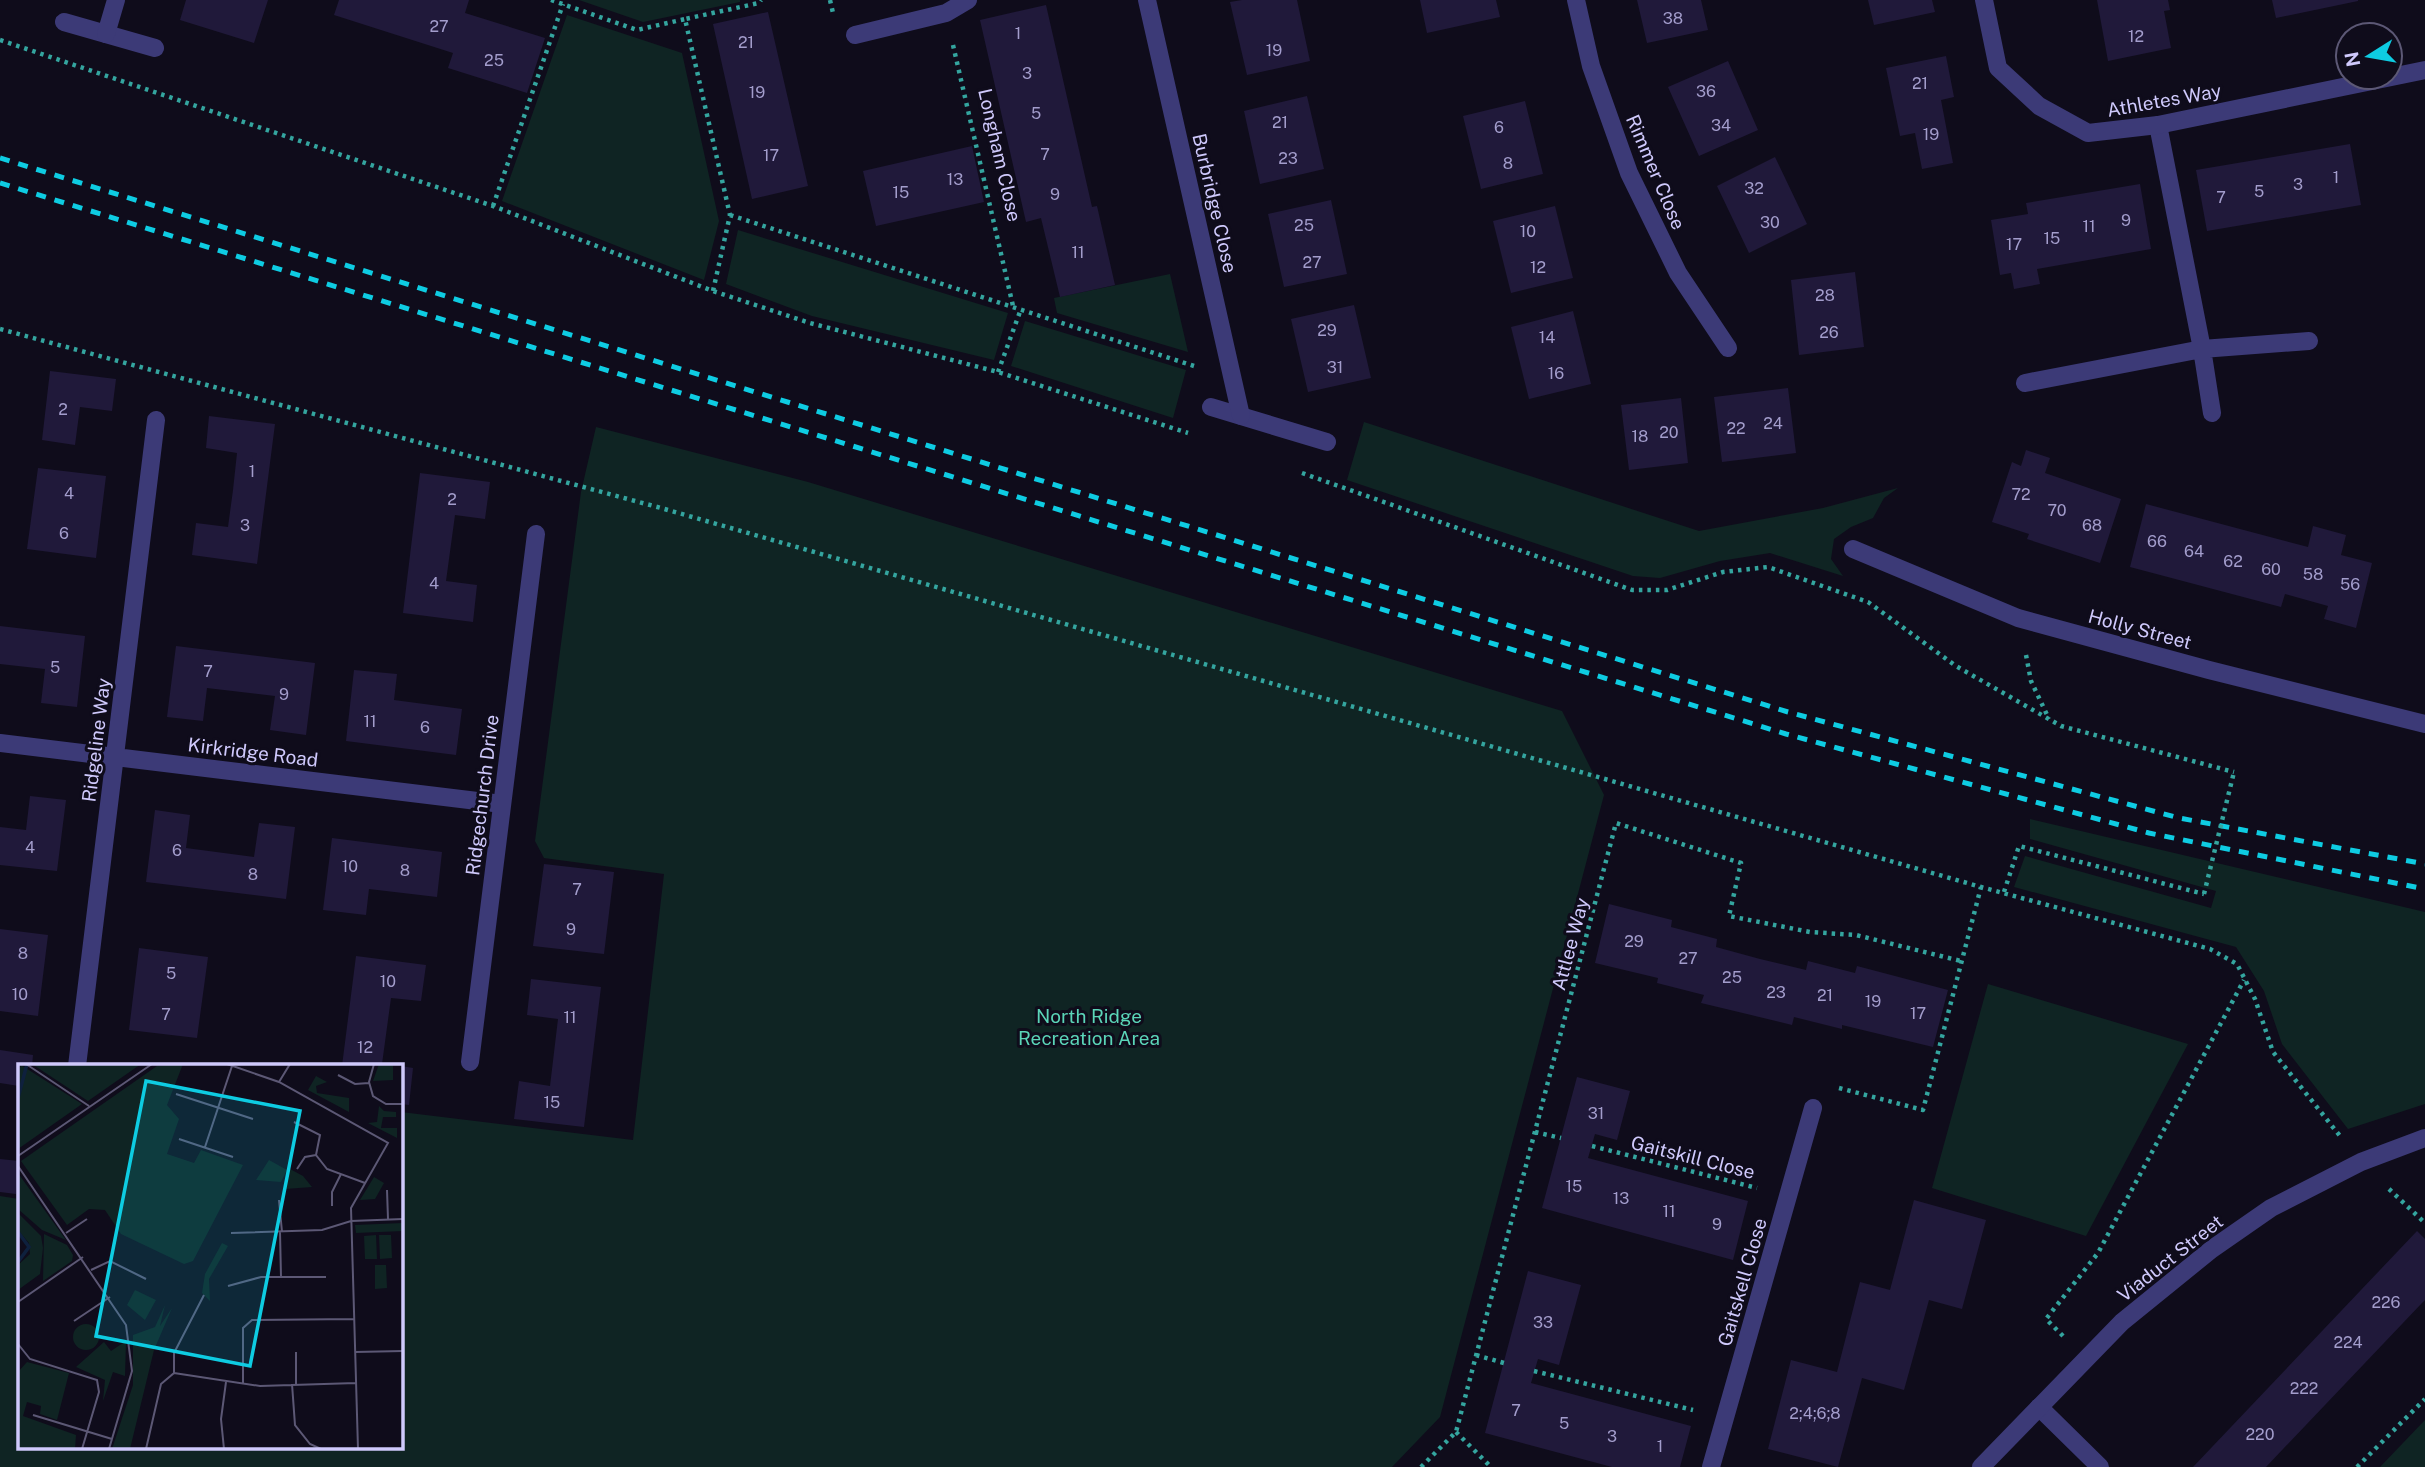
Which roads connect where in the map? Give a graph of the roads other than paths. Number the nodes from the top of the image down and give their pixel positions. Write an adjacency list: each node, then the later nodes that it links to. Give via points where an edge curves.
1 (116, 0): 7 (street)
2 (968, 0): 8 (street, via 946,13)
3 (1147, 0): 18 (street, Burbridge Close)
4 (1576, 0): 13 (street, Rimmer Close, via 1591,66 1629,173 1678,273)
5 (1984, 0): 11 (street, Athletes Way, via 1998,68 2039,106 2088,133)
6 (64, 22): 7 (street)
7 (106, 34): 9 (street)
8 (855, 34)
9 (155, 48)
10 (2425, 70): 11 (street, Athletes Way)
11 (2158, 125): 14 (street)
12 (2309, 341): 14 (street)
13 (1728, 348)
14 (2202, 349): 15 (street); 17 (street)
15 (2025, 383)
16 (1211, 407): 18 (street)
17 (2212, 413)
18 (1241, 416): 20 (street)
19 (156, 420): 25 (street, Ridgeline Way)
20 (1327, 442)
21 (536, 534): 26 (street, Ridgechurch Drive)
22 (1853, 549): 23 (street, Holly Street, via 2018,618)
23 (2425, 724)
24 (0, 743): 25 (street, Kirkridge Road)
25 (115, 757): 26 (street, Kirkridge Road); 28 (street, Ridgeline Way)
26 (502, 804): 27 (street, Ridgechurch Drive)
27 (470, 1062)
28 (77, 1064)
29 (1813, 1108): 32 (street, Gaitskell Close)
30 (2425, 1138): 31 (street, Viaduct Street, via 2361,1162 2271,1208 2212,1249 2122,1322)
31 (2039, 1407): 33 (street, Viaduct Street); 34 (street)
32 (1711, 1467)
33 (1981, 1467)
34 (2100, 1467)

